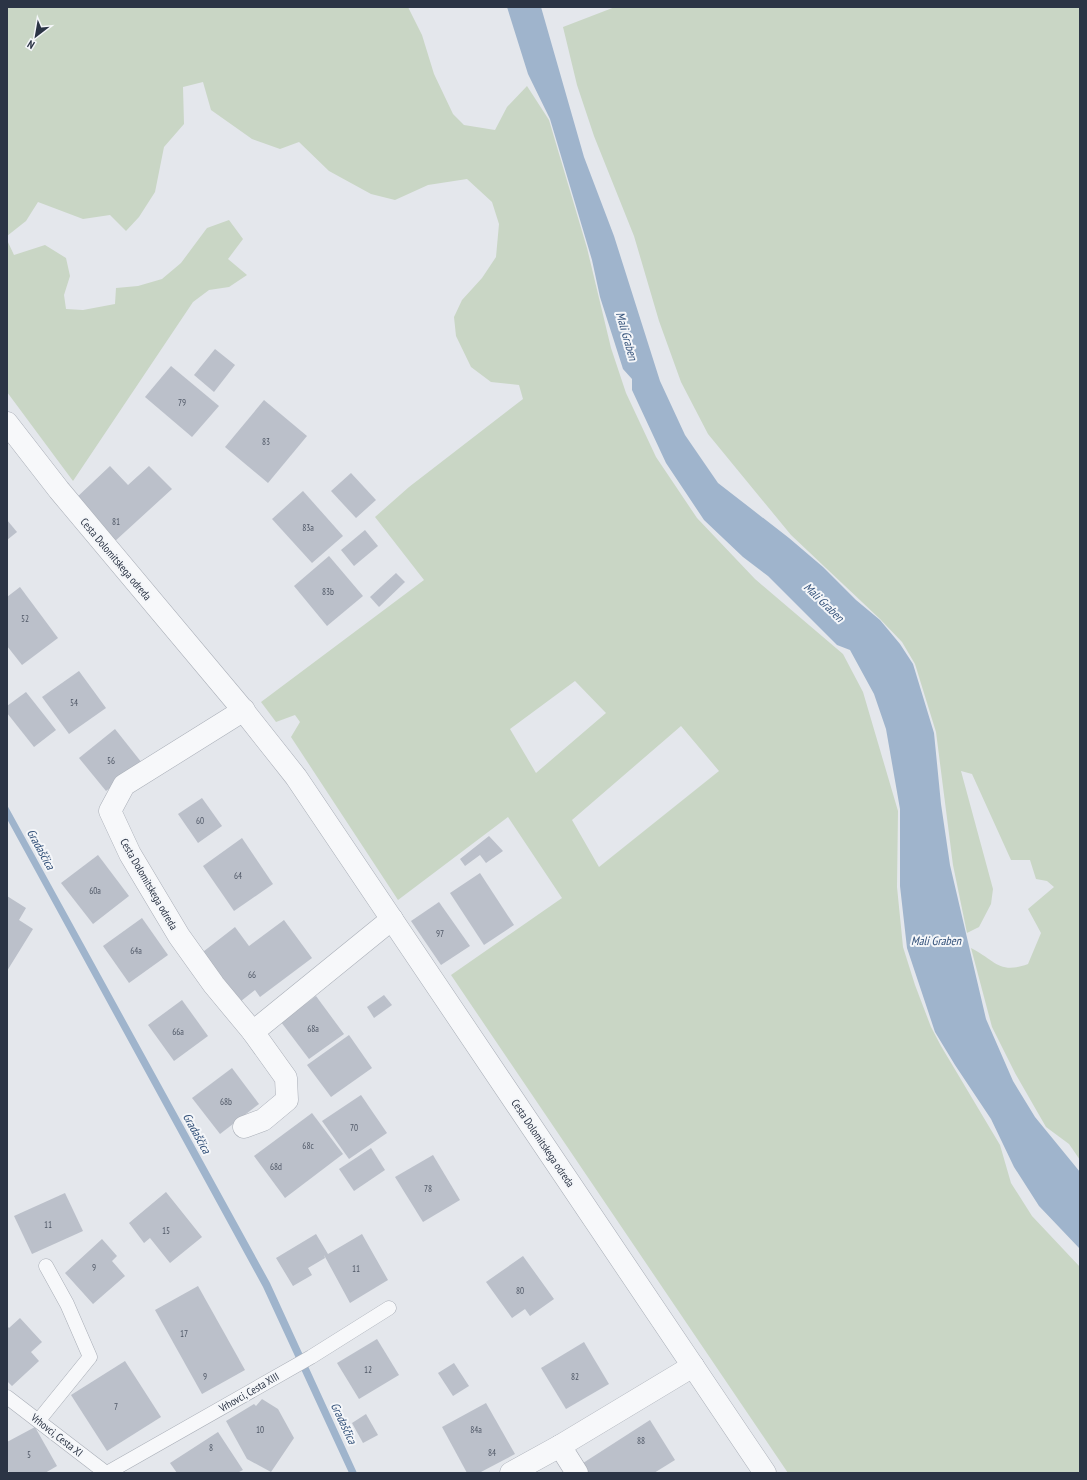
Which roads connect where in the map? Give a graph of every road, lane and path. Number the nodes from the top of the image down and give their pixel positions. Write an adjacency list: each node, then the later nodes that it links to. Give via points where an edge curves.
1 (7, 424): 2 (street, Cesta Dolomitskega odreda, via 59,490)
2 (244, 710): 3 (street, Cesta Dolomitskega odreda, via 296,777); 4 (street, Cesta Dolomitskega odreda, via 124,785 110,811 130,854 179,936 214,985)
3 (392, 919): 4 (street); 8 (street, Cesta Dolomitskega odreda)
4 (253, 1032): 5 (street, Cesta Dolomitskega odreda, via 286,1078 287,1100 263,1120)
5 (244, 1127)
6 (46, 1266): 10 (lane, via 67,1304 90,1357)
7 (389, 1308): 12 (lane, Vrhovci, Cesta XIII, via 311,1357)
8 (693, 1366): 11 (street); 15 (street, Cesta Dolomitskega odreda)
9 (7, 1397): 10 (lane, Vrhovci, Cesta XI)
10 (40, 1420): 12 (lane, Vrhovci, Cesta XI)
11 (560, 1446): 13 (street); 14 (street)
12 (107, 1473)
13 (511, 1473)
14 (577, 1473)
15 (765, 1473)

